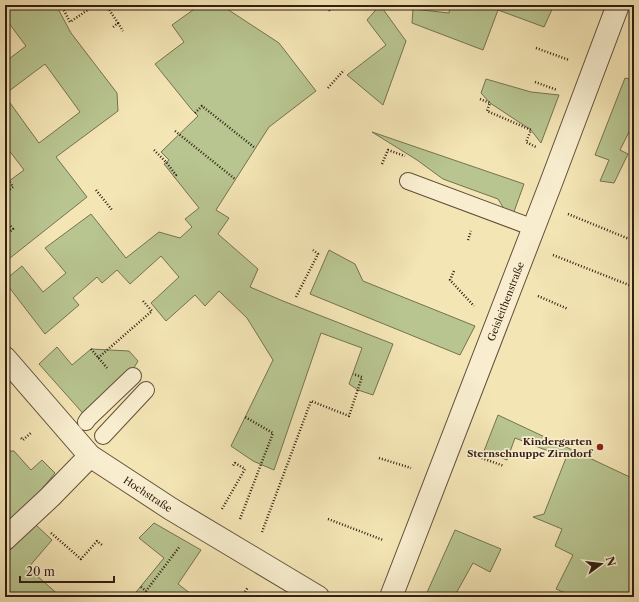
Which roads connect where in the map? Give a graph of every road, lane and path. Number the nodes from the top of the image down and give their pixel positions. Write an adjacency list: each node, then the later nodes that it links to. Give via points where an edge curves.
1 (61, 5): 2 (path, via 70,22)
2 (95, 5)
3 (106, 5): 7 (path)
4 (326, 5): 6 (path)
5 (618, 5): 28 (street, Geisleithenstraße)
6 (330, 11)
7 (118, 23): 8 (path); 9 (path)
8 (112, 28)
9 (123, 31)
10 (536, 48): 11 (path)
11 (572, 61)
12 (344, 70): 14 (path)
13 (535, 82): 15 (path)
14 (328, 88)
15 (563, 92)
16 (480, 99): 20 (path, via 490,103 487,111 531,130 526,142)
17 (195, 113): 19 (path, via 202,106)
18 (176, 132): 23 (path)
19 (255, 148)
20 (542, 149)
21 (154, 150): 22 (path, via 176,175)
22 (174, 177)
23 (235, 179)
24 (9, 181): 27 (path, via 13,187)
25 (408, 181): 31 (lane)
26 (96, 190): 29 (path)
27 (5, 193)
28 (543, 206): 31 (street, Geisleithenstraße); 33 (path)
29 (112, 210)
30 (5, 219): 32 (path, via 13,229)
31 (534, 228): 70 (street, Geisleithenstraße)
32 (5, 236)
33 (634, 241)
34 (313, 250): 39 (path, via 318,254)
35 (550, 254): 37 (path)
36 (454, 271): 41 (path, via 450,280)
37 (634, 286)
38 (538, 296): 42 (path)
39 (296, 297)
40 (143, 301): 44 (path, via 152,311)
41 (477, 308)
42 (568, 309)
43 (5, 358): 53 (street, Hochstraße)
44 (98, 358)
45 (353, 374): 63 (path, via 362,377 349,416 310,402)
46 (133, 376): 49 (lane)
47 (146, 390): 51 (lane)
48 (245, 417): 61 (path, via 272,433)
49 (86, 422)
50 (36, 428): 52 (path, via 23,440)
51 (103, 436)
52 (21, 438)
53 (90, 456): 64 (street); 69 (street, Hochstraße, via 171,509)
54 (476, 456): 56 (path)
55 (379, 458): 58 (path)
56 (504, 466)
57 (232, 467): 59 (path, via 235,463 245,469)
58 (412, 469)
59 (219, 514)
60 (328, 519): 66 (path)
61 (239, 523)
62 (47, 530): 67 (path, via 81,559 97,541)
63 (261, 537)
64 (5, 539)
65 (182, 543): 68 (path, via 146,591)
66 (388, 543)
67 (102, 545)
68 (141, 586)
69 (318, 597)
70 (391, 597)

